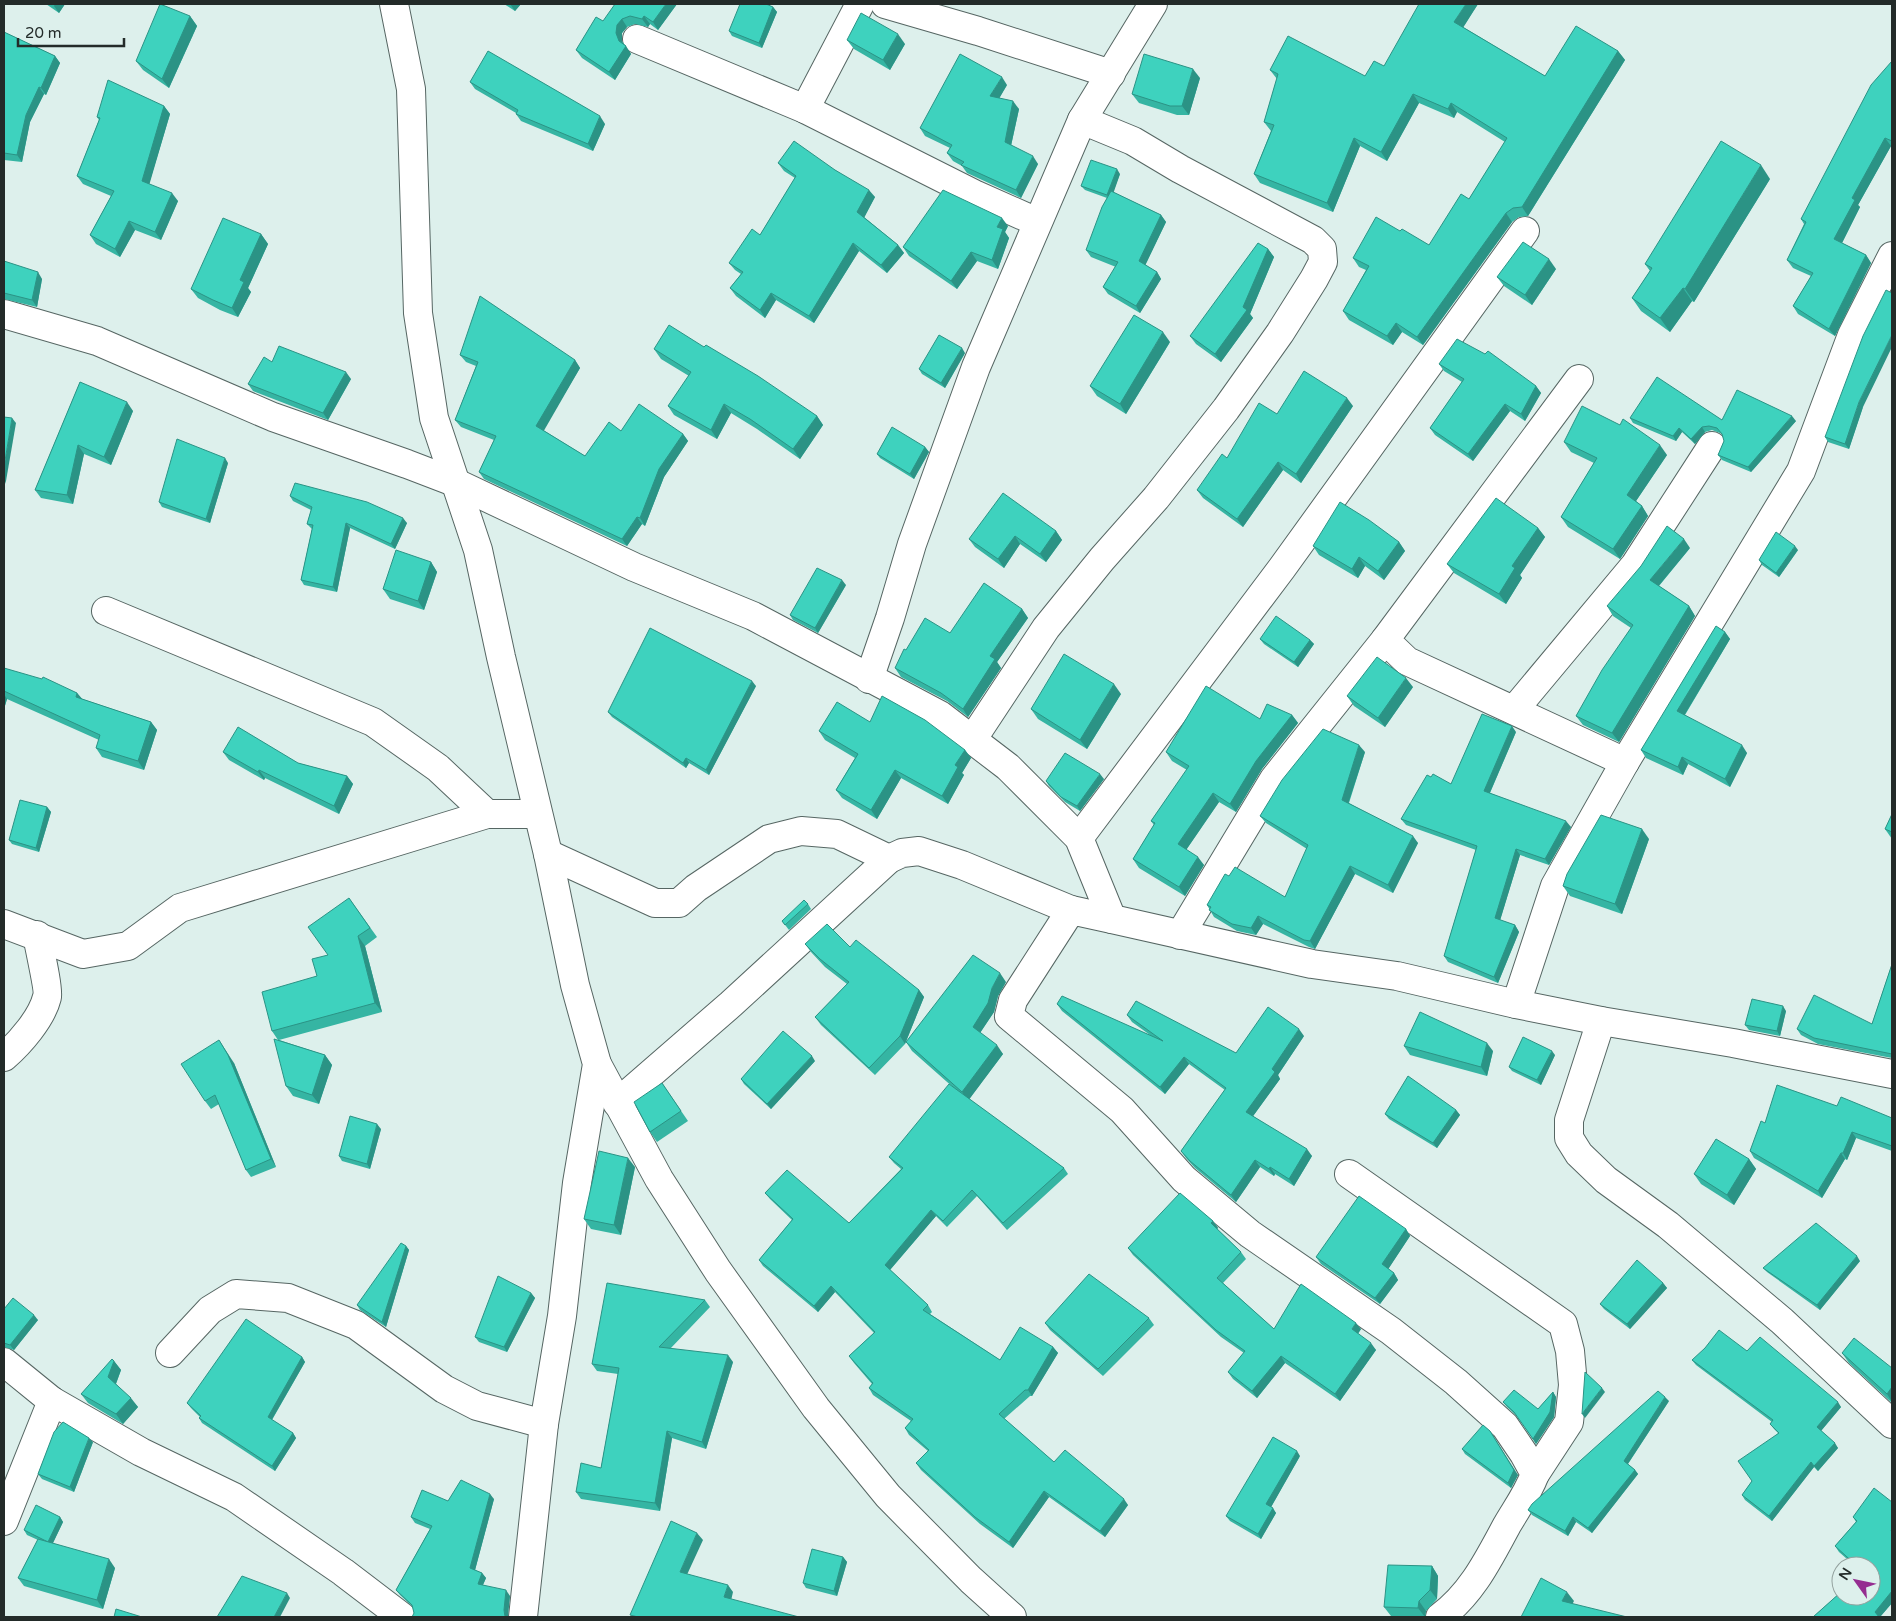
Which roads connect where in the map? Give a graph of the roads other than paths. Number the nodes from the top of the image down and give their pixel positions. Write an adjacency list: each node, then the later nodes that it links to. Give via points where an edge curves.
1 (394, 4): 15 (street, via 412,89 418,313 434,418)
2 (860, 4): 7 (street)
3 (885, 4): 6 (street, via 978,30)
4 (1152, 4): 6 (street)
5 (637, 39): 7 (street)
6 (1111, 74): 8 (street)
7 (805, 109): 9 (street, via 966,190)
8 (1082, 120): 9 (street); 20 (street, via 1132,141 1312,240 1322,249 1323,262 1280,333 1226,409 1046,628)
9 (1038, 222): 18 (street, via 973,376 912,544)
10 (1525, 231): 24 (street, via 1288,560)
11 (1892, 256): 21 (street, via 1852,335 1801,471)
12 (4, 314): 15 (street, via 97,341 273,417)
13 (1579, 379): 17 (street)
14 (1712, 446): 19 (street, via 1635,565)
15 (454, 482): 18 (street, via 634,567 753,616); 23 (street, via 478,550)
16 (106, 611): 22 (street, via 372,722 438,768)
17 (1385, 640): 19 (street, via 1408,661); 31 (street, via 1274,779)
18 (869, 679): 20 (street, via 940,715)
19 (1514, 710): 21 (street)
20 (972, 740): 24 (street, via 1008,767)
21 (1625, 762): 32 (street, via 1555,886)
22 (487, 814): 23 (street); 30 (street, via 180,908 128,946 83,954)
23 (538, 814): 25 (street)
24 (1079, 838): 28 (street)
25 (548, 854): 26 (street, via 655,903 679,903 769,839 801,831 837,834); 35 (street, via 575,985)
26 (889, 859): 27 (street, via 902,853 918,852 962,865); 37 (street)
27 (1071, 910): 28 (street); 44 (street, via 1013,1000 1010,1016 1122,1110 1184,1179 1250,1234 1391,1331 1456,1382 1505,1426)
28 (1112, 919): 31 (street)
29 (4, 924): 30 (street)
30 (37, 935): 34 (street, via 48,996 34,1024)
31 (1180, 936): 32 (street, via 1312,964 1397,976)
32 (1516, 1004): 33 (street)
33 (1601, 1021): 36 (street, via 1733,1042); 43 (street, via 1569,1120 1569,1138 1579,1154 1606,1180 1668,1225 1782,1321)
34 (4, 1056)
35 (597, 1064): 37 (street); 42 (street)
36 (1892, 1074)
37 (617, 1103): 48 (street, via 658,1180 718,1271 816,1408 888,1496)
38 (1348, 1174): 44 (street, via 1563,1324 1570,1351 1573,1385 1569,1422)
39 (170, 1353): 42 (street, via 210,1310 236,1294 288,1298 356,1325 444,1389 477,1406)
40 (4, 1362): 41 (street)
41 (52, 1401): 45 (street); 46 (street, via 141,1452 234,1497)
42 (544, 1424): 47 (street)
43 (1892, 1424)
44 (1535, 1474): 49 (street, via 1529,1490 1478,1576 1454,1607)
45 (4, 1521)
46 (402, 1617)
47 (523, 1617)
48 (1012, 1617)
49 (1440, 1617)

